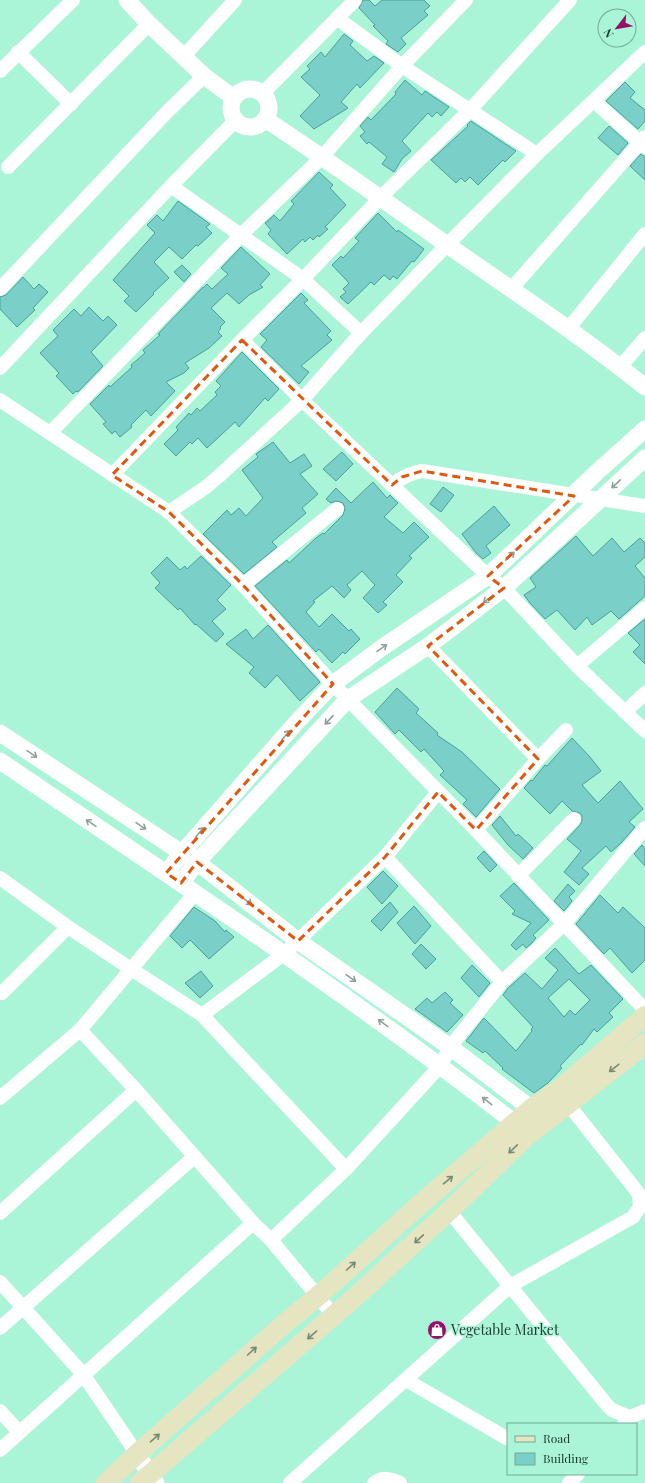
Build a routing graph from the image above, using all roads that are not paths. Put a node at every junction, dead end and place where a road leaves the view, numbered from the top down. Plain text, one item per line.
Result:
1 (73, 0) edge
2 (235, 0) edge
3 (355, 0) edge
4 (466, 0) edge
5 (570, 0) edge
6 (132, 2) edge
7 (337, 18) junction
8 (149, 24) junction
9 (18, 52) junction
10 (645, 52) edge
11 (184, 56) junction
12 (402, 66) junction
13 (0, 71) edge
14 (204, 76) junction
15 (262, 94) junction
16 (234, 98) junction
17 (594, 101) junction
18 (70, 104) junction
19 (470, 110) junction
20 (265, 119) junction
21 (236, 120) junction
22 (643, 142) edge
23 (537, 154) junction
24 (322, 157) junction
25 (8, 167) dead end
26 (171, 186) junction
27 (380, 198) junction
28 (645, 234) edge
29 (240, 236) junction
30 (447, 245) junction
31 (303, 279) junction
32 (512, 288) junction
33 (0, 289) edge
34 (568, 329) junction
35 (361, 333) junction
36 (645, 338) edge
37 (242, 340) junction
38 (620, 367) junction
39 (0, 368) edge
40 (645, 388) edge
41 (0, 400) edge
42 (302, 400) junction
43 (645, 429) edge
44 (50, 433) junction
45 (645, 458) edge
46 (112, 475) junction
47 (392, 485) junction
48 (574, 496) junction
49 (600, 500) junction
50 (645, 506) edge
51 (337, 509) dead end
52 (169, 512) junction
53 (488, 576) junction
54 (242, 585) junction
55 (504, 588) junction
56 (645, 608) edge
57 (428, 646) junction
58 (577, 666) junction
59 (333, 684) junction
60 (645, 694) edge
61 (348, 699) junction
62 (625, 712) junction
63 (566, 730) dead end
64 (645, 731) edge
65 (0, 733) edge
66 (538, 760) junction
67 (0, 761) edge
68 (438, 792) junction
69 (574, 818) dead end
70 (645, 828) edge
71 (476, 830) junction
72 (182, 853) junction
73 (385, 857) junction
74 (197, 862) junction
75 (166, 873) junction
76 (518, 876) junction
77 (181, 883) junction
78 (3, 884) edge
79 (195, 893) junction
80 (564, 924) junction
81 (68, 927) junction
82 (298, 941) junction
83 (285, 953) junction
84 (131, 969) junction
85 (502, 982) junction
86 (2, 993) dead end
87 (645, 1010) edge
88 (202, 1015) junction
89 (645, 1016) edge
90 (80, 1030) junction
91 (645, 1044) edge
92 (450, 1047) junction
93 (441, 1065) junction
94 (136, 1090) junction
95 (0, 1098) edge
96 (568, 1104) junction
97 (531, 1109) junction
98 (547, 1120) junction
99 (522, 1128) junction
100 (194, 1157) junction
101 (346, 1169) junction
102 (449, 1211) junction
103 (0, 1213) edge
104 (253, 1223) junction
105 (270, 1240) junction
106 (0, 1282) edge
107 (510, 1286) junction
108 (318, 1296) junction
109 (23, 1308) junction
110 (334, 1316) junction
111 (0, 1328) edge
112 (83, 1374) junction
113 (406, 1380) junction
114 (0, 1411) edge
115 (645, 1411) edge
116 (627, 1421) edge
117 (19, 1432) junction
118 (507, 1438) edge
119 (0, 1450) edge
120 (137, 1454) junction
121 (149, 1480) edge
122 (106, 1483) edge
123 (290, 1483) edge
124 (374, 1483) edge
125 (400, 1483) edge

1 - 9 street
2 - 11 street
3 - 7 street
4 - 12 street
5 - 19 street
6 - 8 street
7 - 12 street
7 - 15 street
8 - 11 street
8 - 18 street
9 - 13 street
9 - 18 street
10 - 17 street
11 - 14 street
12 - 19 street
12 - 24 street
14 - 16 street
14 - 33 street
15 - 16 street
15 - 20 street
16 - 21 street
17 - 22 street
17 - 23 street
18 - 25 street
19 - 23 street
19 - 27 street
20 - 21 street
20 - 24 street
21 - 26 street
22 - 32 street
23 - 30 street
24 - 27 street
24 - 29 street
26 - 29 street
26 - 39 street
27 - 30 street
27 - 31 street
28 - 34 street
29 - 31 street
29 - 44 street
30 - 32 street
30 - 35 street
31 - 35 street
31 - 37 street
32 - 34 street
34 - 38 street
35 - 42 street
36 - 38 street
37 - 42 street
37 - 46 street
38 - 40 street
41 - 44 street
42 - 47 street
42 - 52 street
43 - 48 street
44 - 46 street
45 -> 49 street
46 - 52 street
47 - 48 street
47 - 53 street
48 - 49 street
53 -> 48 street
49 - 50 street
49 - 55 street
51 - 54 street
52 - 54 street
53 - 55 street
59 -> 53 street
54 - 59 street
55 -> 57 street
55 - 58 street
56 - 58 street
57 - 61 street
57 - 66 street
58 - 62 street
59 - 61 street
72 -> 59 street
60 - 62 street
61 - 68 street
61 -> 74 street
62 - 64 street
63 - 66 street
65 -> 72 street
66 - 71 street
75 -> 67 street
68 - 71 street
68 - 73 street
69 - 76 street
70 - 80 street
71 - 76 street
72 - 74 street
72 - 75 street
73 - 82 street
73 - 85 street
74 - 77 street
74 -> 82 street
75 - 77 street
76 - 80 street
77 - 79 street
78 - 81 street
79 - 83 street
79 - 84 street
80 - 85 street
80 - 87 street
81 - 84 street
81 - 86 street
82 - 83 street
82 -> 92 street
83 - 88 street
93 -> 83 street
84 - 88 street
84 - 90 street
85 - 92 street
88 - 101 street
89 - 97 main road
90 - 94 street
90 - 95 street
91 -> 96 main road
92 - 93 street
92 - 97 street
99 -> 93 street
93 - 101 street
94 - 100 street
94 - 103 street
96 - 98 main road
96 - 107 street
97 - 98 street
97 - 99 main road
98 - 99 main road
99 -> 102 main road
108 -> 99 main road
100 - 104 street
100 - 109 street
101 - 105 street
102 - 107 street
102 -> 110 main road
104 - 105 street
104 - 112 street
105 - 108 street
106 - 109 street
107 - 113 street
107 - 116 street
108 - 110 street
120 -> 108 main road
109 - 111 street
109 - 112 street
110 -> 121 main road
112 - 117 street
112 - 120 street
113 - 118 street
113 - 123 street
114 - 117 street
115 - 116 street
117 - 119 street
120 - 121 street
120 - 122 main road
124 - 125 street

